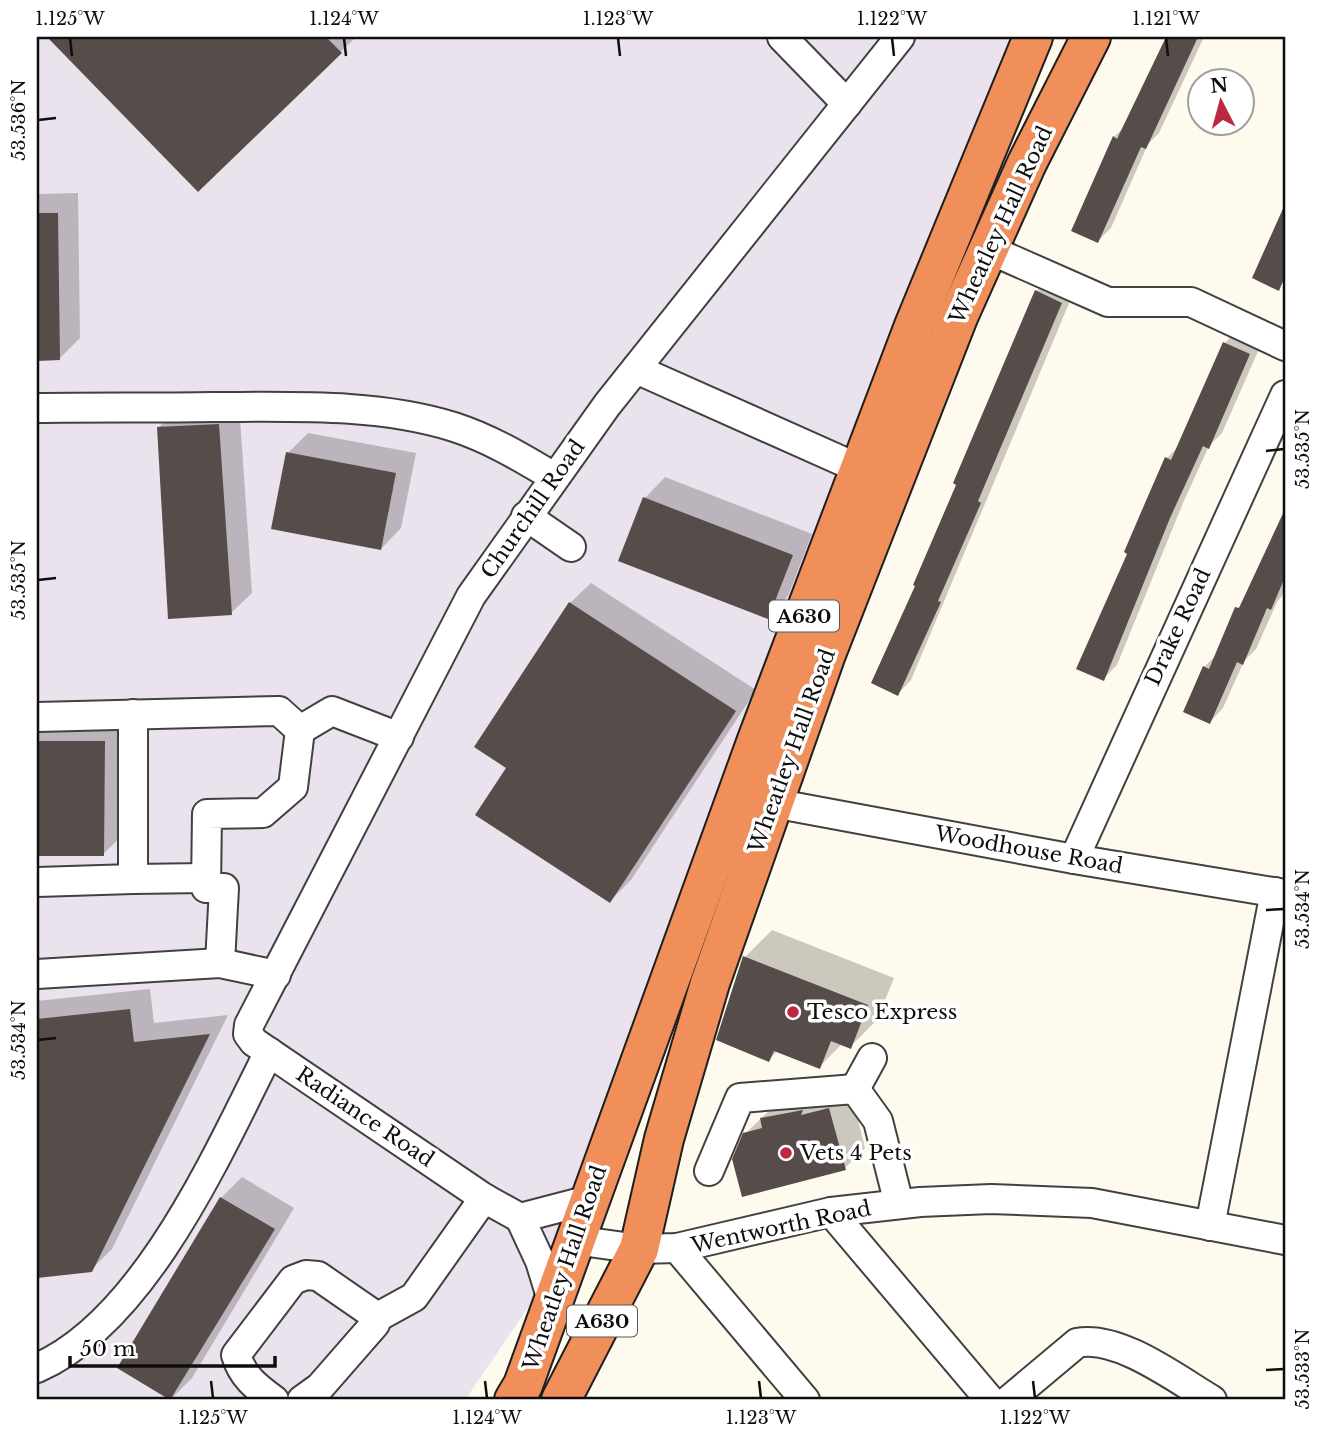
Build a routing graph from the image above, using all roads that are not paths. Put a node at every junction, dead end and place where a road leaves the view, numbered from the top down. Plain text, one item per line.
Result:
1 (782, 37) edge
2 (900, 37) edge
3 (1010, 37) edge
4 (1033, 37) edge
5 (1091, 37) edge
6 (847, 104) junction
7 (999, 118) junction
8 (988, 249) junction
9 (1285, 346) edge
10 (636, 369) junction
11 (1285, 395) edge
12 (37, 408) edge
13 (860, 469) junction
14 (554, 477) junction
15 (526, 516) junction
16 (571, 547) dead end
17 (133, 714) junction
18 (37, 716) edge
19 (300, 730) junction
20 (399, 737) junction
21 (773, 803) junction
22 (1074, 859) junction
23 (206, 877) junction
24 (134, 879) junction
25 (37, 882) edge
26 (1280, 893) edge
27 (220, 963) junction
28 (37, 974) edge
29 (276, 975) junction
30 (248, 1034) joint
31 (269, 1052) junction
32 (872, 1058) dead end
33 (855, 1089) junction
34 (709, 1171) dead end
35 (484, 1198) junction
36 (589, 1200) junction
37 (899, 1204) junction
38 (831, 1212) junction
39 (520, 1218) junction
40 (1210, 1226) junction
41 (1285, 1240) edge
42 (607, 1245) junction
43 (677, 1248) junction
44 (553, 1303) junction
45 (374, 1319) junction
46 (37, 1368) edge
47 (274, 1400) edge
48 (302, 1400) edge
49 (514, 1400) edge
50 (561, 1400) edge
51 (805, 1400) edge
52 (990, 1400) edge
53 (1009, 1400) edge
54 (1212, 1400) edge

1 - 6 street
2 - 6 street, Churchill Road
3 - 7 highway
4 - 7 highway, Wheatley Hall Road / A630
5 - 8 highway, Wheatley Hall Road / A630
6 - 10 street, Churchill Road
7 - 13 highway, Wheatley Hall Road / A630
8 - 9 street
8 - 21 highway, Wheatley Hall Road / A630
10 - 13 street
10 - 14 street, Churchill Road
11 - 22 street, Drake Road
12 - 14 street
13 - 36 highway, Wheatley Hall Road / A630
14 - 15 street, Churchill Road
15 - 16 street
15 - 20 street, Churchill Road
17 - 18 street
17 - 19 street
17 - 24 street
19 - 20 street
19 - 23 street
20 - 29 street, Churchill Road
21 - 22 street, Woodhouse Road
21 - 42 highway, Wheatley Hall Road / A630
22 - 26 street, Woodhouse Road
23 - 24 street
23 - 27 street
24 - 25 street
26 - 40 street
27 - 28 street
27 - 29 street
29 - 30 street, Churchill Road
30 - 31 street, Radiance Road
31 - 35 street, Radiance Road
31 - 46 street
32 - 33 street
33 - 34 street
33 - 37 street
35 - 39 street, Radiance Road
35 - 45 street
36 - 39 street
36 - 42 highway, Wheatley Hall Road / A630
37 - 38 street, Wentworth Road
37 - 40 street, Wentworth Road
38 - 43 street, Wentworth Road
38 - 52 street
39 - 44 street
40 - 41 street, Wentworth Road
42 - 43 street, Wentworth Road
42 - 44 highway, Wheatley Hall Road / A630
42 - 50 highway, Wheatley Hall Road / A630
43 - 51 street
44 - 49 highway, Wheatley Hall Road / A630
45 - 47 street
45 - 48 street
53 - 54 street

